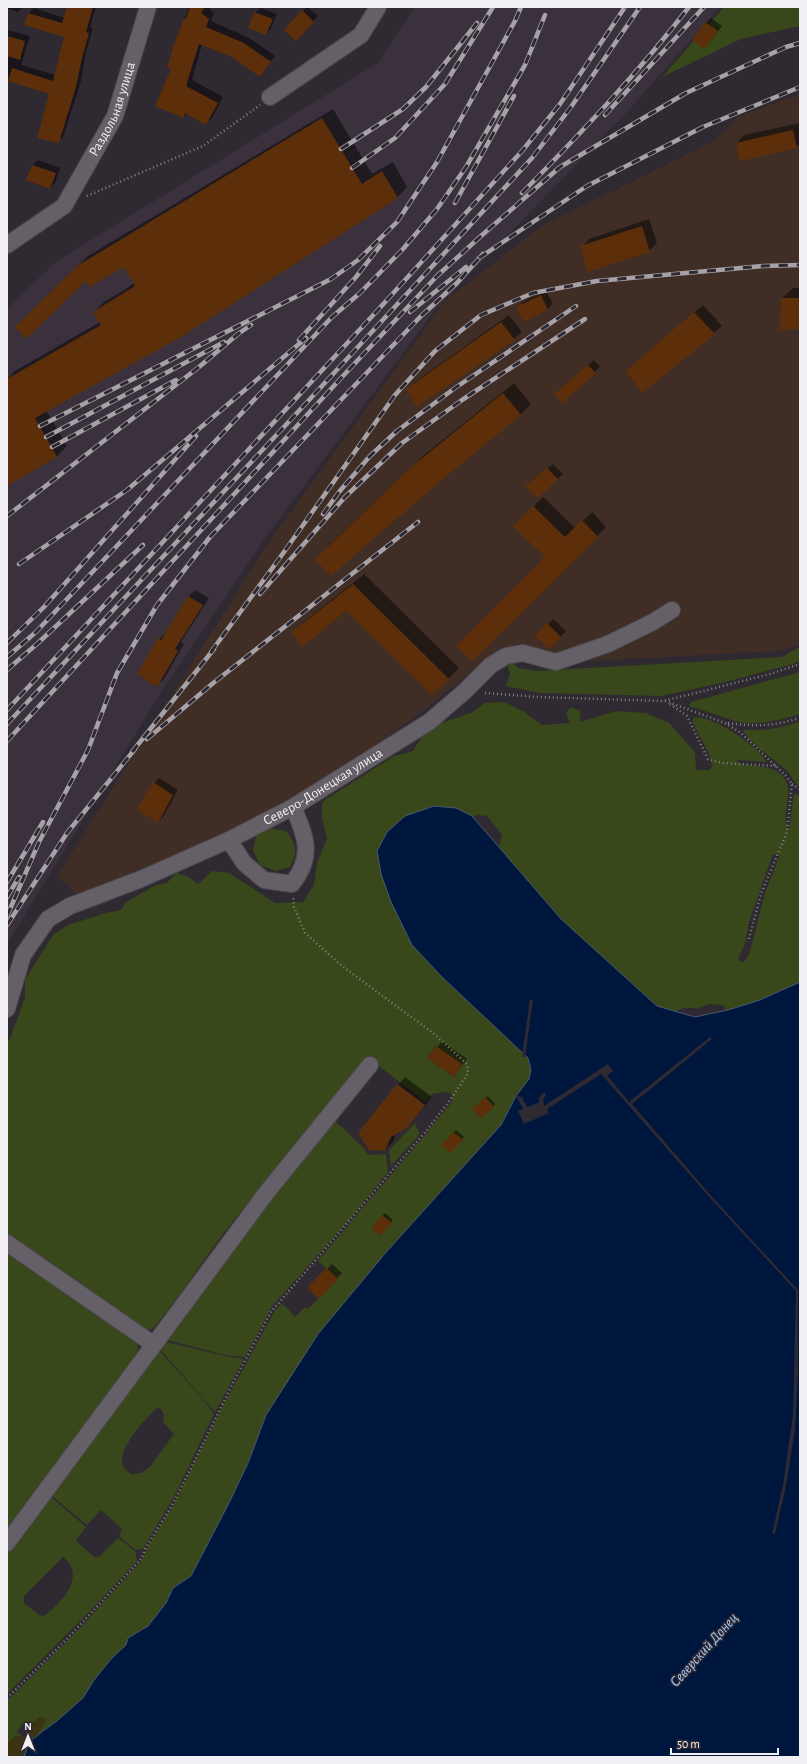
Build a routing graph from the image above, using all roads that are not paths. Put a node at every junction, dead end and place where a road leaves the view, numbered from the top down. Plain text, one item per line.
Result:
1 (148, 7) edge
2 (378, 7) edge
3 (270, 97) road end
4 (7, 245) edge
5 (672, 610) dead end
6 (293, 807) junction
7 (229, 840) junction
8 (7, 1009) edge
9 (370, 1064) dead end
10 (7, 1243) edge
11 (153, 1344) junction
12 (7, 1543) edge

1 - 4 street, Раздольная улица
2 - 3 street
5 - 6 street, Северо-Донецкая улица
6 - 7 street, Северо-Донецкая улица
6 - 7 street
7 - 8 street, Северо-Донецкая улица
9 - 11 street
10 - 11 street
11 - 12 street

